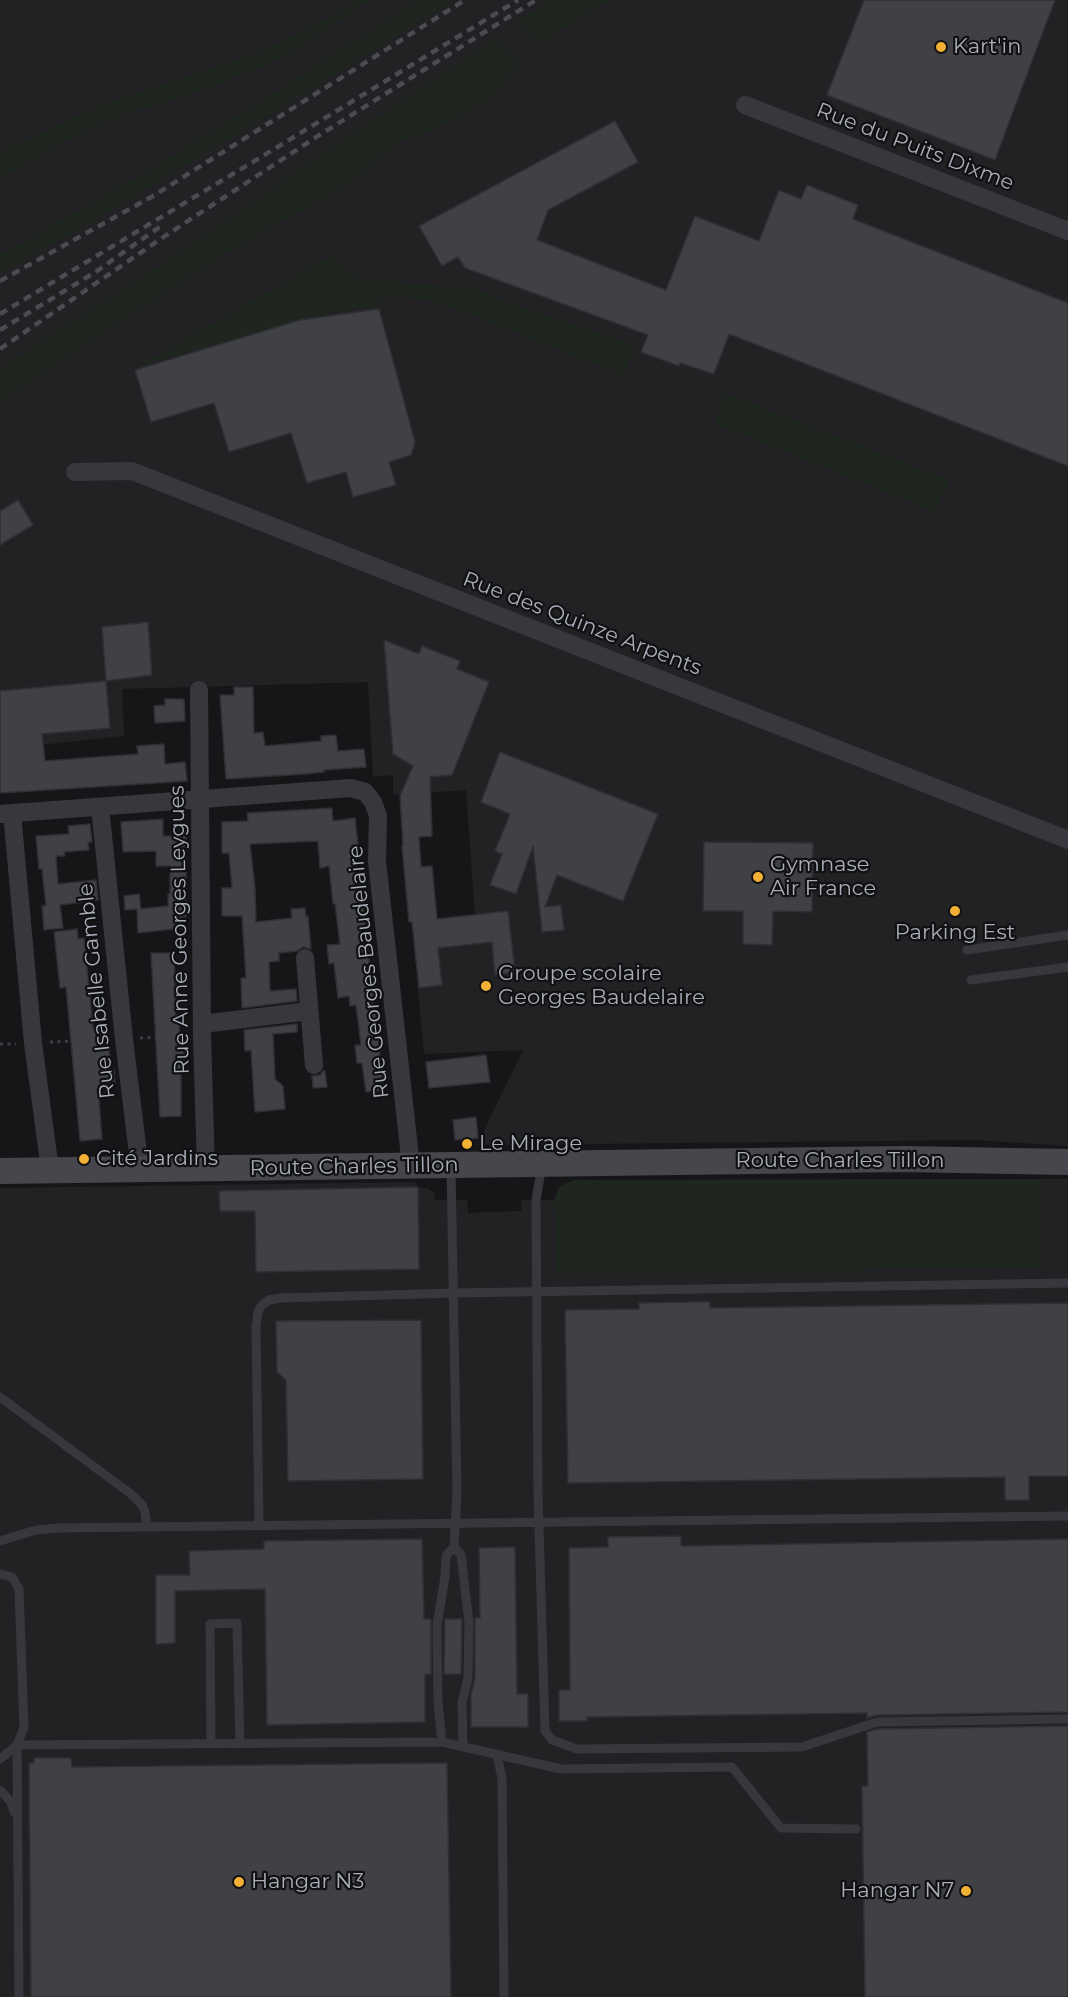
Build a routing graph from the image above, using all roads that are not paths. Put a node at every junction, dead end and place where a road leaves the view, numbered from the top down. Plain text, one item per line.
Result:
1 (745, 105) dead end
2 (1068, 231) edge
3 (75, 472) dead end
4 (199, 690) dead end
5 (201, 799) junction
6 (100, 807) junction
7 (6, 814) edge
8 (1068, 840) edge
9 (1068, 935) edge
10 (967, 950) dead end
11 (305, 958) dead end
12 (1068, 967) edge
13 (971, 980) dead end
14 (309, 1011) junction
15 (202, 1030) junction
16 (314, 1065) dead end
17 (1068, 1162) edge
18 (451, 1165) junction
19 (542, 1165) junction
20 (411, 1166) junction
21 (206, 1169) junction
22 (50, 1170) junction
23 (140, 1170) junction
24 (0, 1171) edge
25 (1068, 1283) edge
26 (536, 1291) junction
27 (454, 1293) junction
28 (0, 1397) edge
29 (1068, 1516) edge
30 (539, 1522) junction
31 (454, 1523) junction
32 (259, 1525) junction
33 (147, 1527) junction
34 (0, 1541) edge
35 (454, 1547) junction
36 (0, 1574) edge
37 (1068, 1719) edge
38 (442, 1742) junction
39 (211, 1744) junction
40 (240, 1744) junction
41 (17, 1745) junction
42 (462, 1747) junction
43 (497, 1756) junction
44 (0, 1759) edge
45 (0, 1790) edge
46 (16, 1821) junction
47 (856, 1829) dead end
48 (19, 1997) edge
49 (504, 1997) edge

1 - 2 street, Rue du Puits Dixme
3 - 8 street, Rue des Quinze Arpents
4 - 5 street, Rue Anne Georges Leygues
5 - 6 street
5 - 15 street, Rue Anne Georges Leygues
5 - 20 street, Rue Georges Baudelaire
6 - 7 street
6 - 23 street, Rue Isabelle Gamble
7 - 22 street
9 - 10 lane
11 - 14 street
12 - 13 lane
14 - 15 street
14 - 16 street
15 - 21 street, Rue Anne Georges Leygues
17 - 19 main road, Route Charles Tillon
18 - 19 main road, Route Charles Tillon
18 - 20 main road, Route Charles Tillon
18 - 27 lane
19 - 26 lane
20 - 21 main road, Route Charles Tillon
21 - 23 main road, Route Charles Tillon
22 - 23 main road, Route Charles Tillon
22 - 24 main road, Route Charles Tillon
25 - 26 lane
26 - 27 lane
26 - 30 lane
27 - 31 lane
27 - 32 lane
28 - 33 lane
29 - 30 lane
30 - 31 lane
30 - 37 lane
31 - 32 lane
31 - 35 lane
32 - 33 lane
33 - 34 lane
35 - 38 lane
35 - 42 lane
36 - 41 lane
38 - 40 lane
38 - 42 lane
39 - 40 lane
39 - 40 lane
39 - 41 lane
41 - 44 lane
41 - 46 lane
42 - 43 lane
43 - 47 lane
43 - 49 lane
45 - 46 lane
46 - 48 lane

